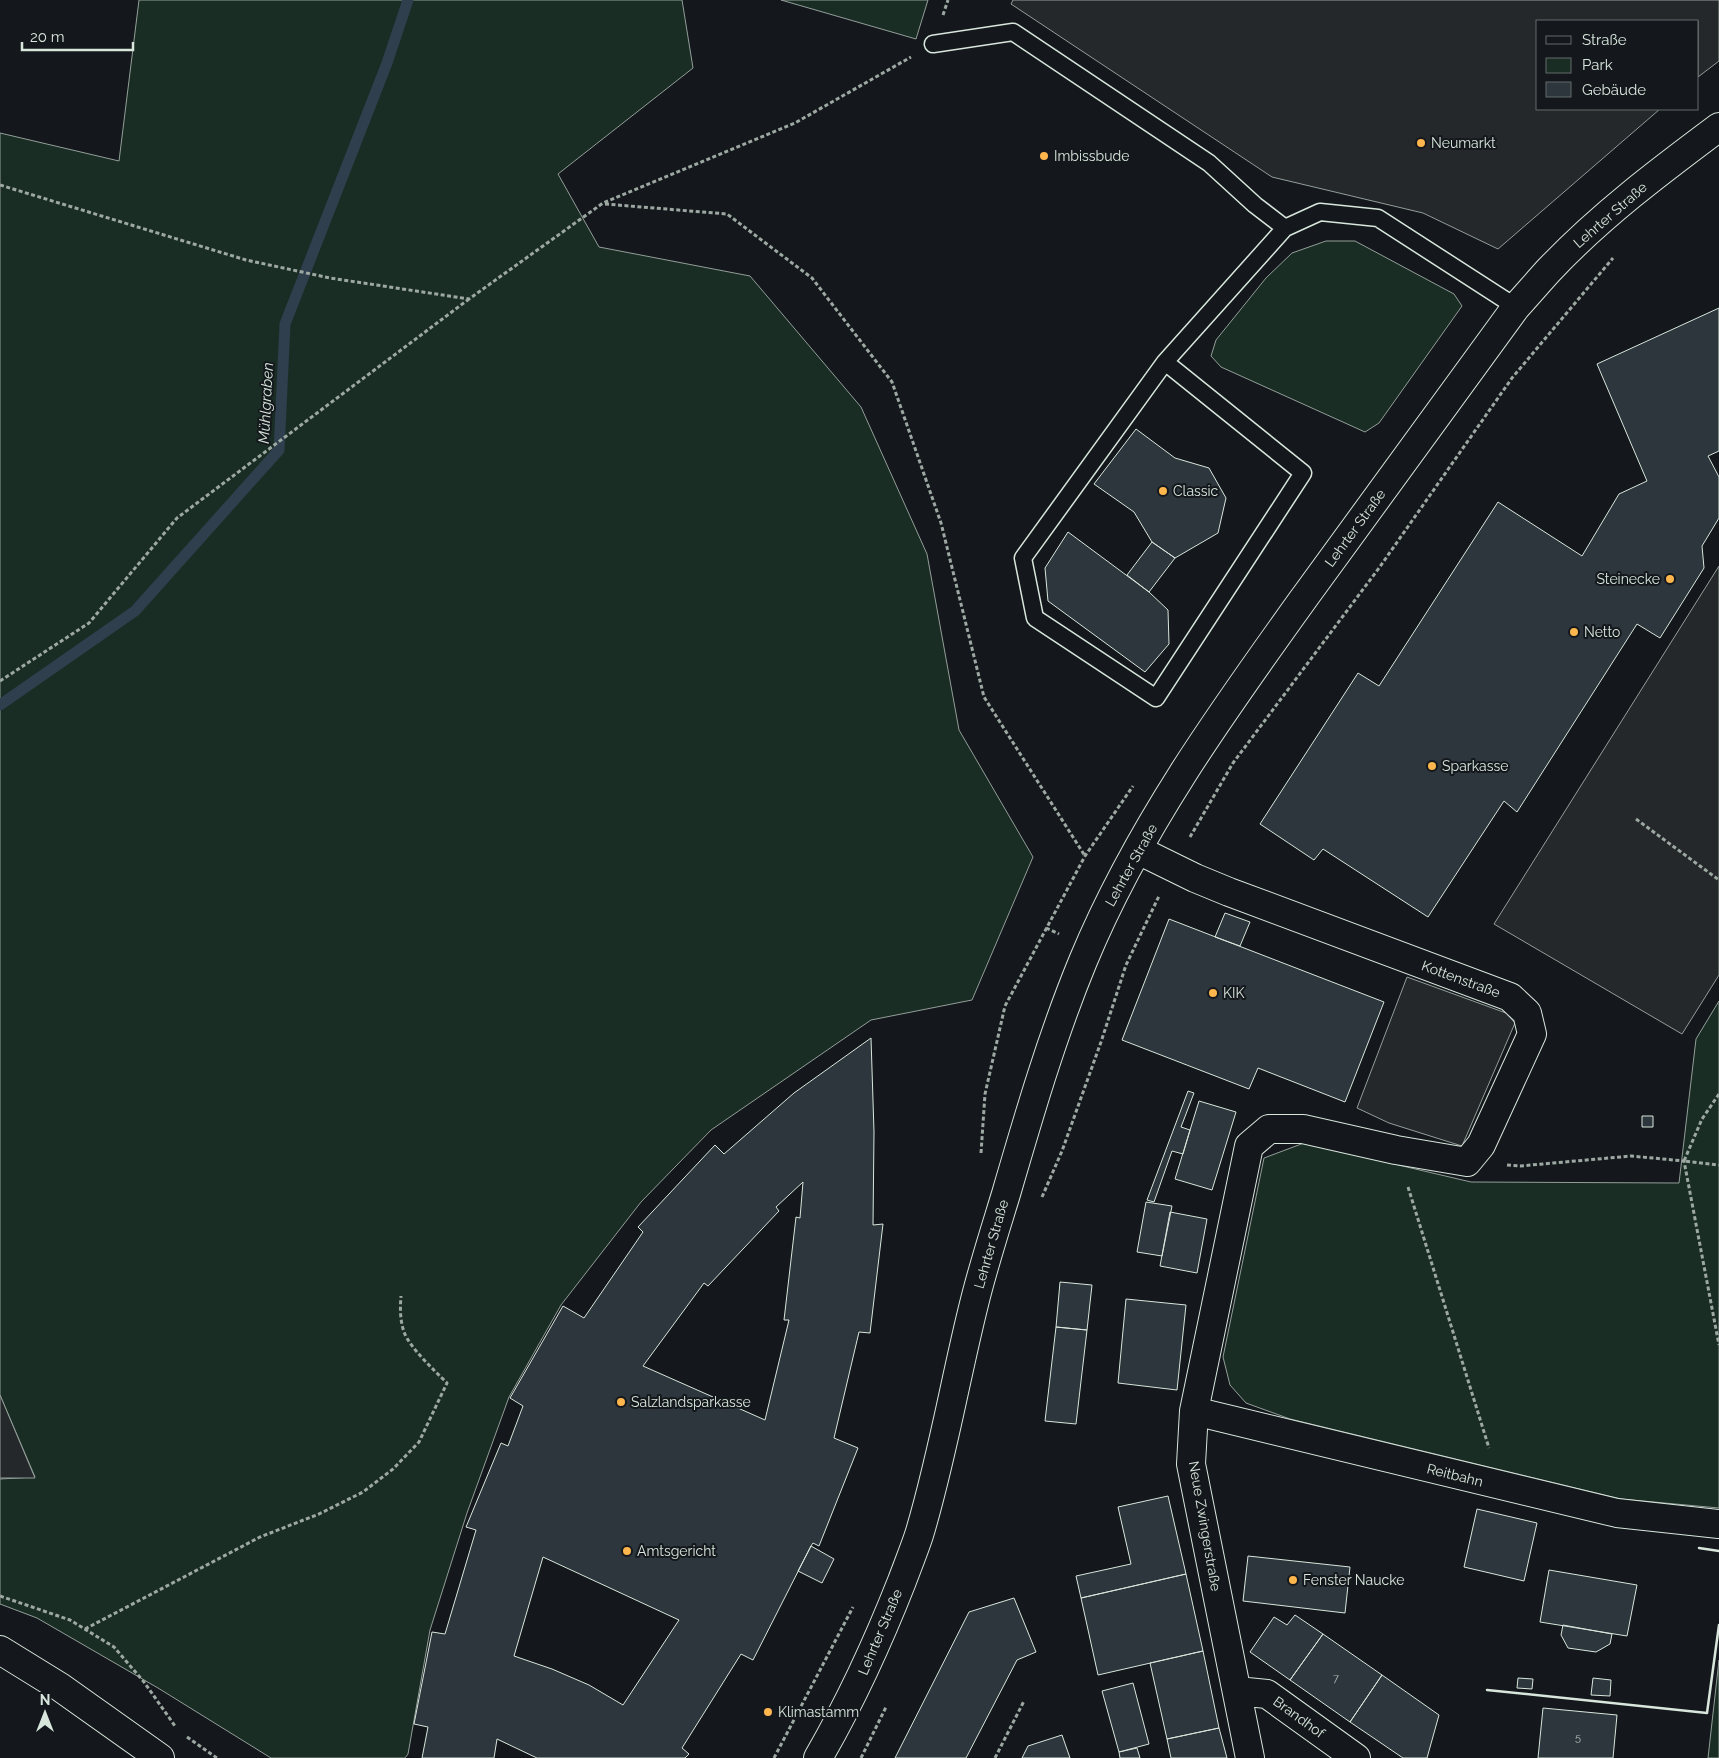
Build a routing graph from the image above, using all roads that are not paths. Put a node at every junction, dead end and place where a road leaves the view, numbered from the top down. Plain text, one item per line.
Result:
1 (933, 44) road end
2 (1719, 127) edge
3 (1286, 228) junction
4 (1516, 307) junction
5 (1166, 362) junction
6 (1138, 850) junction
7 (1249, 1146) joint
8 (1194, 1410) junction
9 (1719, 1524) edge
10 (0, 1650) edge
11 (1236, 1691) junction
12 (160, 1758) edge
13 (818, 1758) edge
14 (1250, 1758) edge
15 (1356, 1758) edge

1 - 3 lane
2 - 4 street, Lehrter Straße
3 - 4 lane
3 - 5 lane
4 - 6 street, Lehrter Straße
5 - 5 lane
6 - 7 street, Kottenstraße
6 - 13 street, Lehrter Straße
7 - 8 street, Neue Zwingerstraße
8 - 9 street, Reitbahn
8 - 11 street, Neue Zwingerstraße
10 - 12 street
11 - 14 street, Neue Zwingerstraße
11 - 15 street, Brandhof

